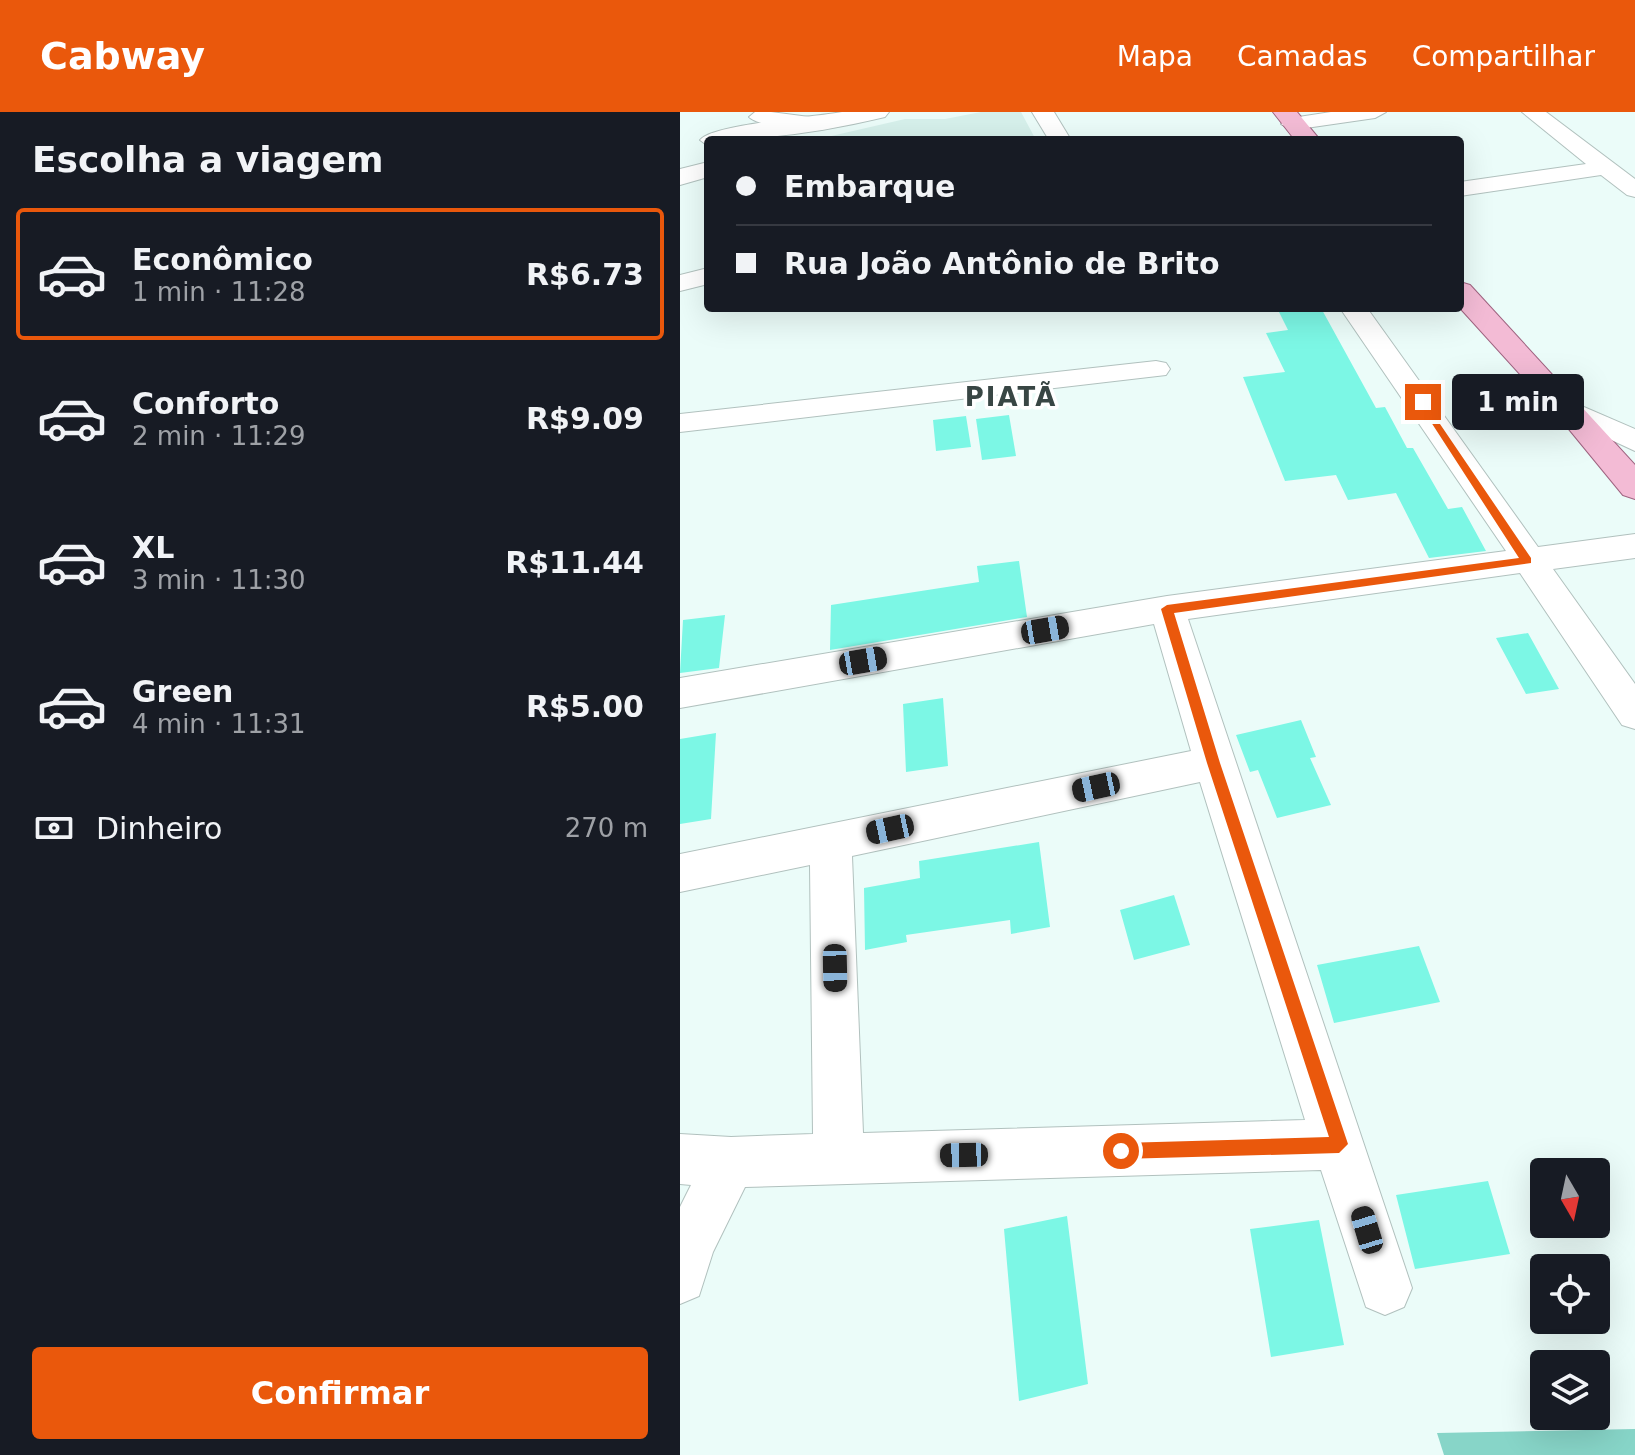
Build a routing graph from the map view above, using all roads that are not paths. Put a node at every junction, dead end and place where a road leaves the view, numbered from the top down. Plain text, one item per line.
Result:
1 (1043, 112) edge
2 (1375, 112) edge
3 (1533, 112) edge
4 (868, 113) edge
5 (759, 114) edge
6 (817, 124) junction
7 (1295, 125) edge
8 (724, 136) edge
9 (743, 136) edge
10 (794, 136) edge
11 (1058, 136) edge
12 (704, 170) edge
13 (680, 177) edge
14 (1624, 180) edge
15 (1464, 189) edge
16 (704, 277) edge
17 (680, 283) edge
18 (1464, 295) edge
19 (1356, 312) edge
20 (1156, 369) dead end
21 (1570, 410) junction
22 (680, 423) edge
23 (1635, 441) edge
24 (1635, 487) edge
25 (1635, 546) edge
26 (1527, 561) junction
27 (1167, 609) junction
28 (680, 693) edge
29 (1635, 714) edge
30 (1214, 763) junction
31 (831, 841) junction
32 (680, 873) edge
33 (1339, 1144) junction
34 (680, 1159) edge
35 (839, 1159) junction
36 (731, 1162) junction
37 (680, 1277) edge
38 (1385, 1288) dead end

1 - 11 street
2 - 7 street
3 - 14 street
4 - 6 street
5 - 6 street
5 - 8 street
6 - 9 street
6 - 10 street
12 - 13 street
14 - 15 street
16 - 17 street
18 - 21 main road
19 - 26 street
20 - 22 street
21 - 23 street
21 - 24 main road
25 - 26 street
26 - 27 street
26 - 29 street
27 - 28 street
27 - 30 street
30 - 31 street
30 - 33 street
31 - 32 street
31 - 35 street
33 - 35 street
33 - 38 street
34 - 36 street
35 - 36 street
36 - 37 street

